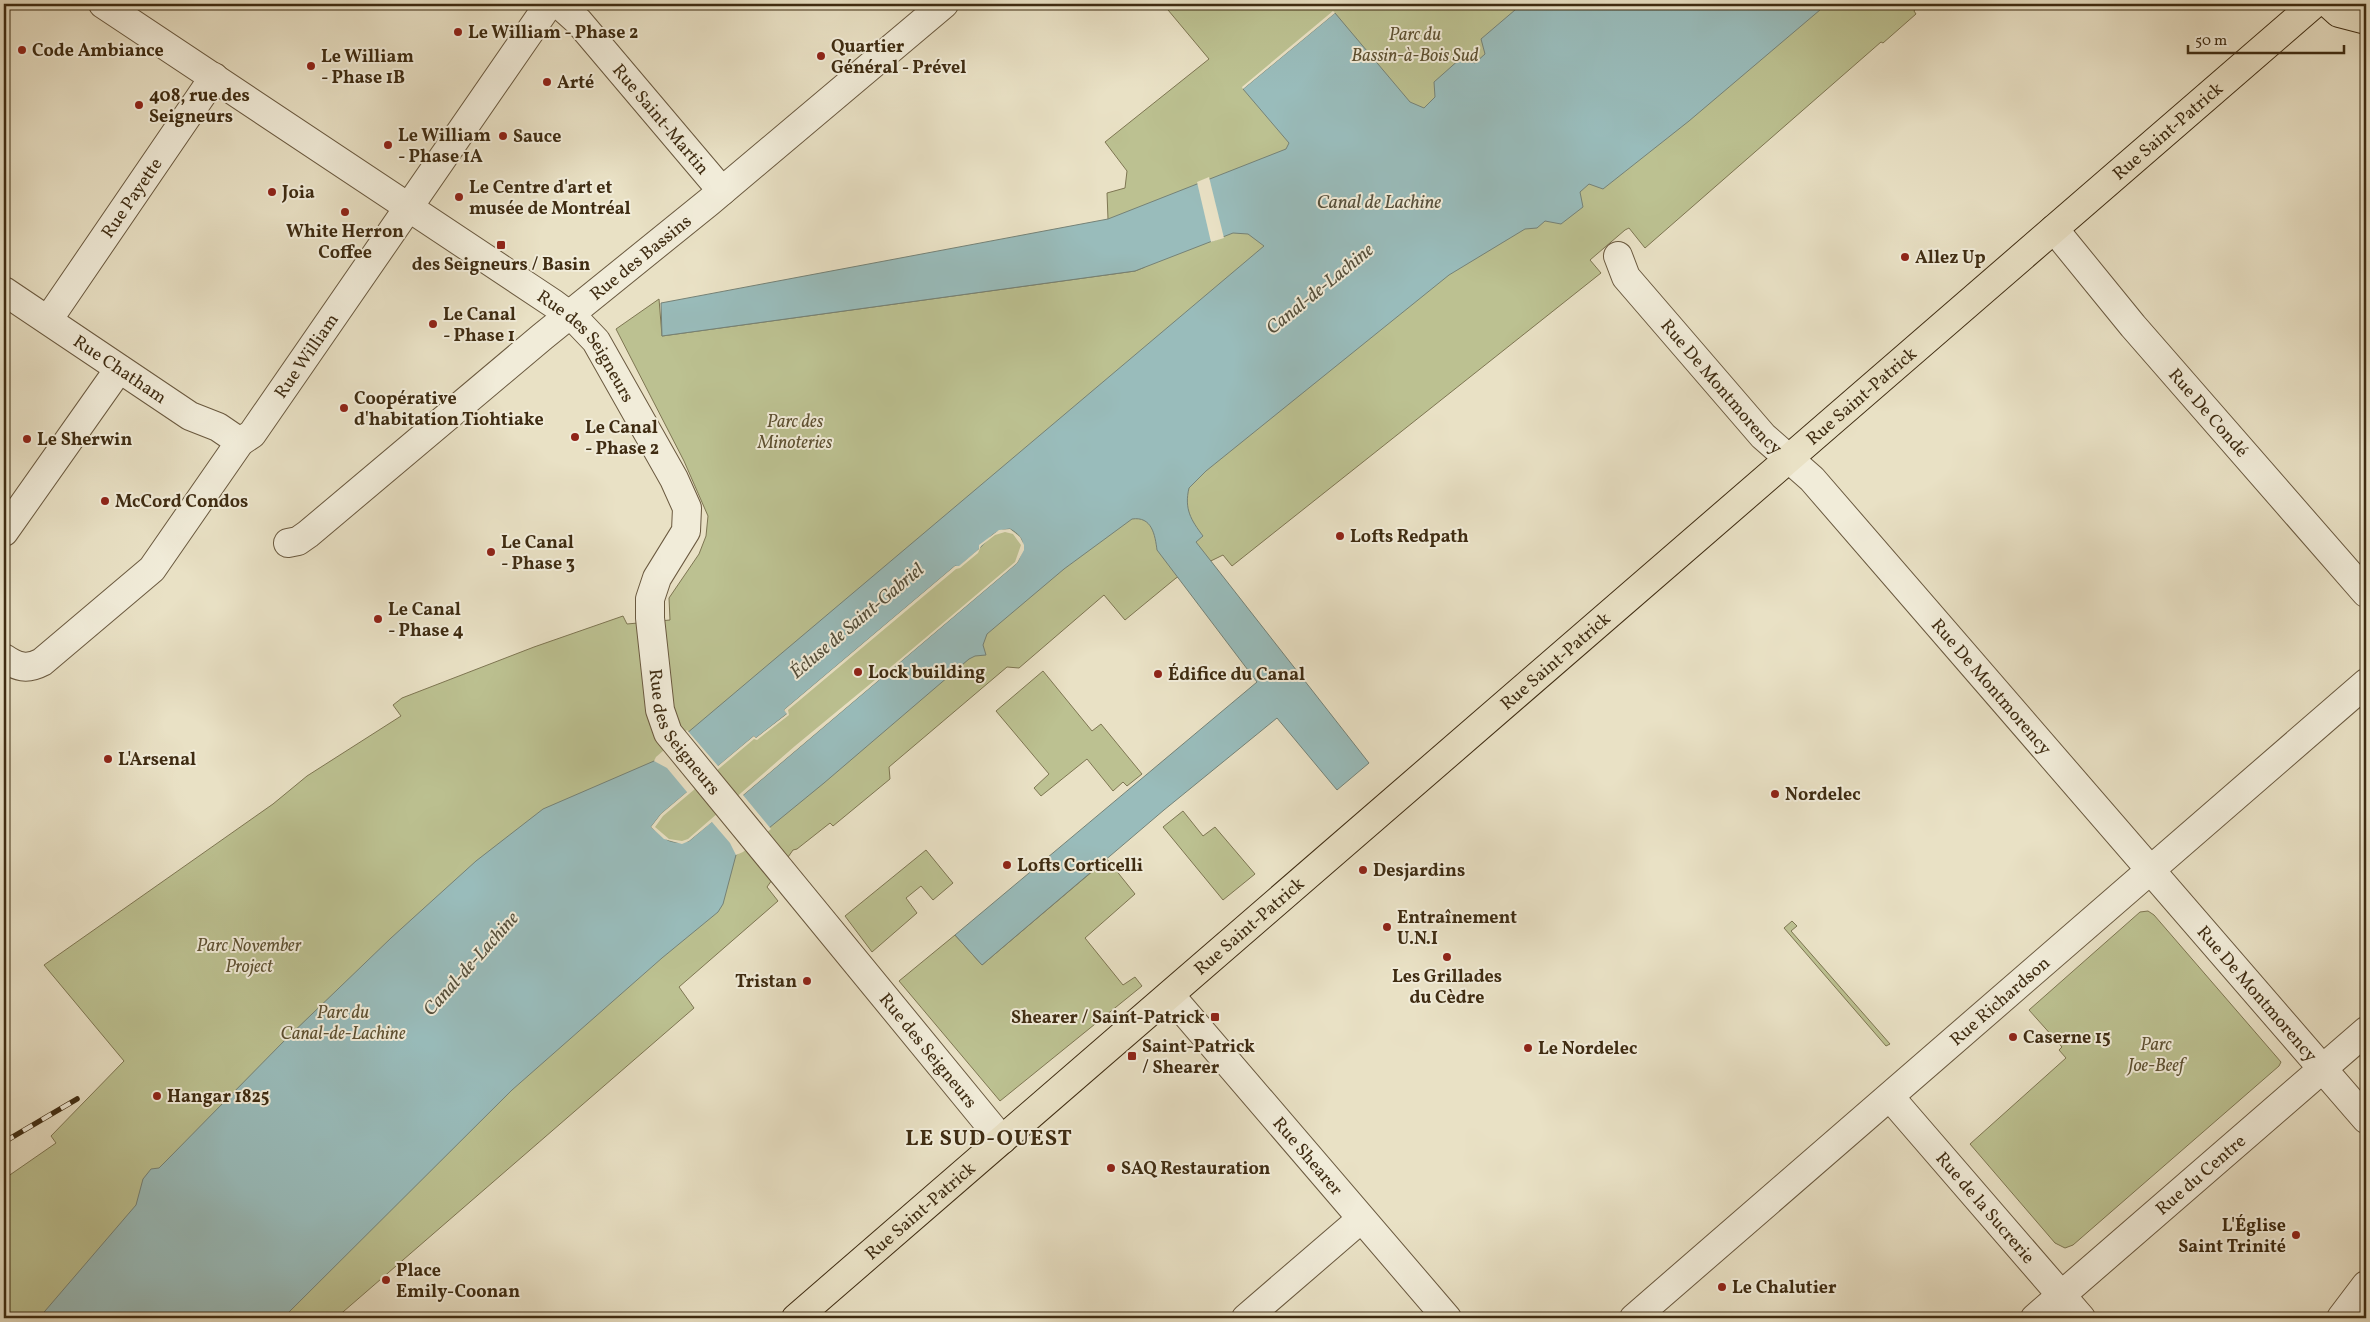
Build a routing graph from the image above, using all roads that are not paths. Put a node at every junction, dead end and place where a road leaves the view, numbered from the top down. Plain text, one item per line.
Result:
1 (103, 4) edge
2 (549, 4) edge
3 (559, 4) edge
4 (944, 4) edge
5 (2314, 4) edge
6 (2329, 4) edge
7 (2366, 20) edge
8 (214, 77) junction
9 (722, 191) junction
10 (409, 208) junction
11 (2054, 229) junction
12 (1618, 256) dead end
13 (4, 291) edge
14 (570, 315) junction
15 (48, 320) junction
16 (120, 369) junction
17 (240, 442) junction
18 (1788, 458) junction
19 (4, 532) edge
20 (288, 543) dead end
21 (2366, 593) edge
22 (14, 663) edge
23 (2366, 683) edge
24 (2150, 870) junction
25 (1170, 995) junction
26 (2366, 1031) edge
27 (2323, 1068) junction
28 (1890, 1097) junction
29 (2366, 1119) edge
30 (1002, 1140) junction
31 (1361, 1219) junction
32 (2366, 1285) edge
33 (2062, 1296) junction
34 (796, 1318) edge
35 (1246, 1318) edge
36 (1447, 1318) edge
37 (1634, 1318) edge
38 (2035, 1318) edge
39 (2081, 1318) edge
40 (2341, 1318) edge

1 - 8 street, Rue des Seigneurs
2 - 10 street, Rue William
3 - 9 street, Rue Saint-Martin
4 - 9 street, Rue des Bassins
5 - 11 main road, Rue Saint-Patrick
6 - 7 main road
8 - 10 street, Rue des Seigneurs
8 - 15 street, Rue Payette
9 - 14 street, Rue des Bassins
10 - 14 street, Rue des Seigneurs
10 - 17 street, Rue William
11 - 18 main road, Rue Saint-Patrick
11 - 21 street, Rue De Condé
12 - 18 street, Rue De Montmorency
13 - 15 street, Rue Chatham
14 - 20 street, Rue des Bassins
14 - 30 street, Rue des Seigneurs
15 - 16 street, Rue Chatham
16 - 17 street, Rue Chatham
16 - 19 street
17 - 22 street, Rue William
18 - 24 street, Rue De Montmorency
18 - 25 main road, Rue Saint-Patrick
23 - 24 street, Rue Richardson
24 - 27 street, Rue De Montmorency
24 - 28 street, Rue Richardson
25 - 30 main road, Rue Saint-Patrick
25 - 31 street, Rue Shearer
26 - 27 street, Rue du Centre
27 - 29 street, Rue De Montmorency
27 - 33 street, Rue du Centre
28 - 33 street, Rue de la Sucrerie
28 - 37 street, Rue Richardson
30 - 34 main road, Rue Saint-Patrick
31 - 35 street
31 - 36 street, Rue Shearer
32 - 40 street
33 - 38 street, Rue du Centre
33 - 39 street, Rue de la Sucrerie

